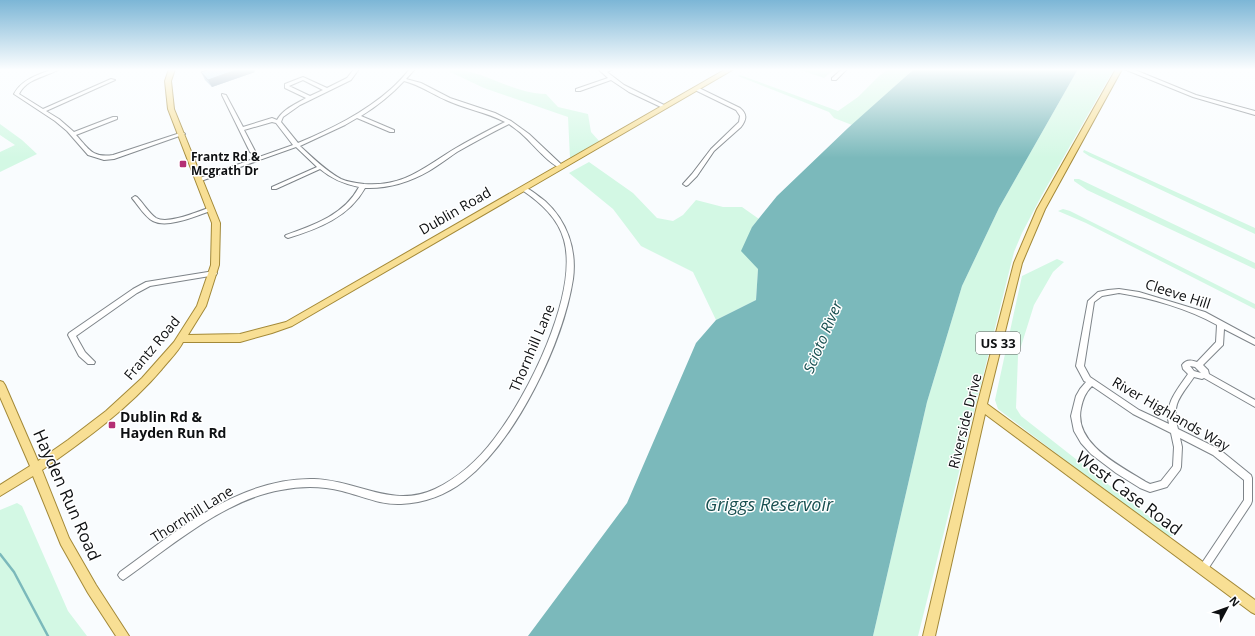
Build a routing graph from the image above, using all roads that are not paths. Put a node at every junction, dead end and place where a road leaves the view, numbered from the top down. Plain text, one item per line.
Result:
1 (22, 99) edge
2 (70, 99) edge
3 (169, 99) edge
4 (226, 99) edge
5 (309, 99) edge
6 (381, 99) edge
7 (450, 99) edge
8 (649, 99) edge
9 (680, 99) edge
10 (717, 99) edge
11 (1102, 99) edge
12 (1202, 99) edge
13 (665, 107) junction
14 (42, 111) junction
15 (1255, 113) edge
16 (357, 116) junction
17 (115, 118) dead end
18 (278, 122) junction
19 (509, 122) junction
20 (241, 129) junction
21 (392, 131) dead end
22 (73, 134) junction
23 (182, 134) junction
24 (296, 146) junction
25 (252, 151) dead end
26 (104, 158) junction
27 (98, 164) dead end
28 (321, 167) junction
29 (561, 167) junction
30 (199, 180) junction
31 (686, 184) dead end
32 (363, 185) junction
33 (274, 188) dead end
34 (524, 189) junction
35 (135, 198) dead end
36 (211, 209) junction
37 (288, 236) dead end
38 (214, 273) junction
39 (1091, 301) joint
40 (1221, 323) junction
41 (181, 339) junction
42 (1255, 342) edge
43 (91, 362) dead end
44 (1199, 365) junction
45 (1192, 374) junction
46 (1205, 375) junction
47 (1092, 382) junction
48 (0, 385) edge
49 (1255, 404) edge
50 (982, 406) junction
51 (1175, 431) junction
52 (36, 469) junction
53 (1252, 479) edge
54 (0, 491) edge
55 (1203, 569) junction
56 (123, 575) dead end
57 (1255, 608) edge
58 (124, 636) edge
59 (929, 636) edge

1 - 14 street
2 - 14 street
3 - 23 main road, Frantz Road
4 - 20 street
5 - 18 street
6 - 16 street
7 - 19 street
8 - 13 street
9 - 13 main road, Dublin Road
10 - 31 street
11 - 50 main road, Riverside Drive / US 33
12 - 15 street
13 - 29 main road, Dublin Road
14 - 22 street
16 - 21 street
16 - 24 street
17 - 22 street
18 - 20 street
18 - 24 street
19 - 29 street
19 - 32 street
20 - 25 street
22 - 26 street
23 - 26 street
23 - 30 main road, Frantz Road
24 - 28 street
24 - 30 street
26 - 27 street
28 - 32 street
28 - 33 street
29 - 34 main road, Dublin Road
30 - 36 main road, Frantz Road
32 - 37 street
34 - 41 main road, Dublin Road
34 - 56 street, Thornhill Lane
35 - 36 street
36 - 38 main road, Frantz Road
38 - 41 main road, Frantz Road
38 - 43 street
39 - 40 street, Cleeve Hill
39 - 47 street, River Highlands Way
40 - 42 street, Cleeve Hill
40 - 44 street
41 - 52 main road, Frantz Road
44 - 45 street
44 - 46 street
45 - 46 street
45 - 51 street
46 - 49 street
47 - 51 street, River Highlands Way
47 - 51 street
48 - 52 main road, Hayden Run Road
50 - 55 main road, West Case Road
50 - 59 main road, Riverside Drive / US 33
51 - 53 street, River Highlands Way
52 - 54 main road
52 - 58 main road, Hayden Run Road
53 - 55 street, River Highlands Way
55 - 57 main road, West Case Road

